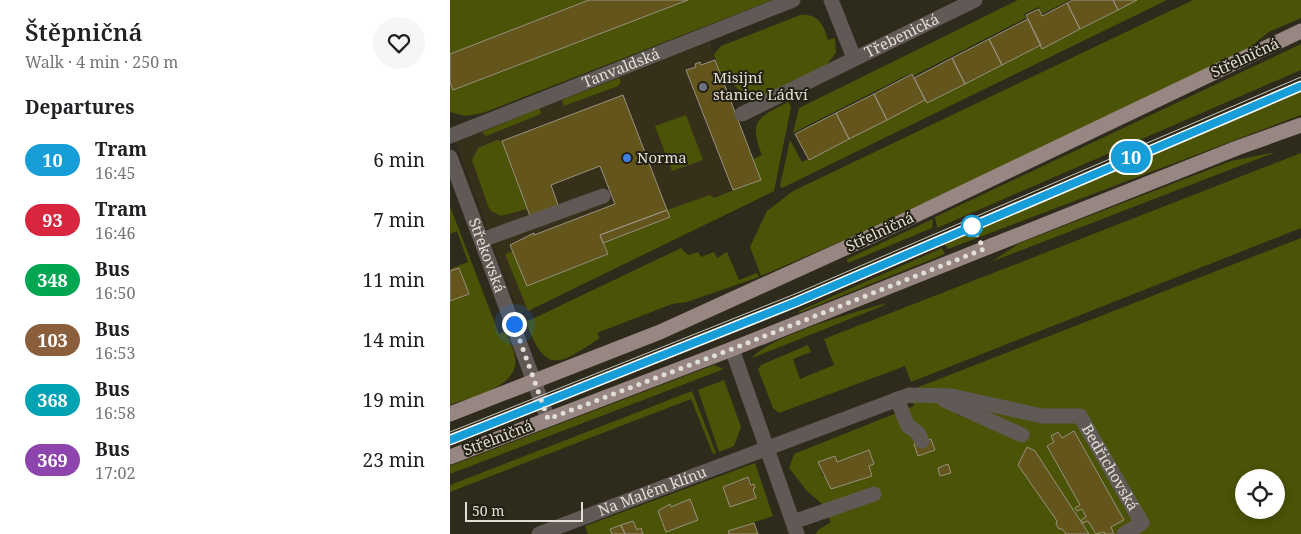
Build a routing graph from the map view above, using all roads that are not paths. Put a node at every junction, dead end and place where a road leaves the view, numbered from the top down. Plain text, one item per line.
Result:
1 (793, 0) edge
2 (831, 0) edge
3 (976, 0) edge
4 (1301, 31) edge
5 (854, 58) junction
6 (742, 114) dead end
7 (1301, 125) edge
8 (450, 136) edge
9 (450, 157) edge
10 (604, 196) dead end
11 (482, 240) junction
12 (732, 349) junction
13 (534, 382) junction
14 (936, 396) junction
15 (897, 399) junction
16 (450, 414) edge
17 (548, 419) junction
18 (1022, 435) dead end
19 (922, 441) dead end
20 (766, 448) junction
21 (450, 457) edge
22 (874, 494) dead end
23 (574, 528) edge
24 (795, 528) edge
25 (541, 534) edge
26 (1124, 534) edge

1 - 8 street, Tanvaldská
2 - 5 street, Třebenická
3 - 5 street, Třebenická
4 - 13 main road, Střelničná
5 - 6 street, Třebenická
7 - 12 main road, Střelničná
9 - 11 street, Střekovská
10 - 11 street
11 - 13 street, Střekovská
12 - 17 main road, Střelničná
12 - 20 street
13 - 16 main road, Střelničná
13 - 17 street, Střekovská
14 - 15 street, Bedřichovská
14 - 18 street, Bedřichovská
14 - 26 street, Bedřichovská
15 - 19 street
15 - 20 street, Bedřichovská
17 - 21 main road, Střelničná
20 - 23 street, Na Malém klínu
20 - 24 street
22 - 24 street
23 - 25 street, Na Malém klínu

